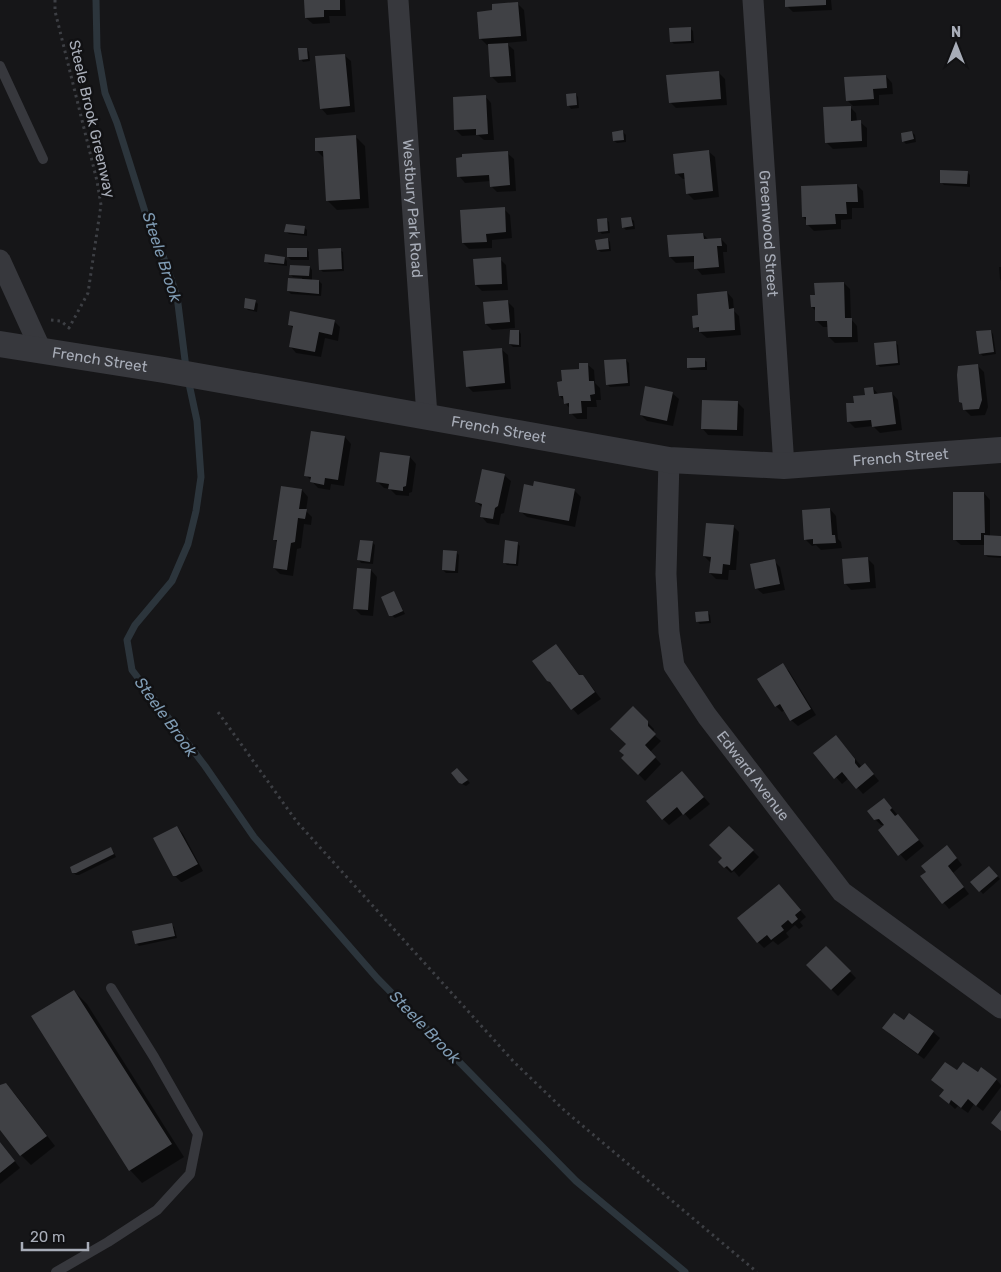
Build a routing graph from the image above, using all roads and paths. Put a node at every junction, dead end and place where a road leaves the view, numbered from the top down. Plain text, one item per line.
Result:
1 (55, 0) edge
2 (398, 0) edge
3 (753, 0) edge
4 (0, 66) edge
5 (43, 158) dead end
6 (0, 260) edge
7 (61, 321) dead end
8 (0, 344) edge
9 (41, 350) junction
10 (427, 416) junction
11 (1001, 450) edge
12 (669, 460) junction
13 (784, 466) junction
14 (218, 712) dead end
15 (111, 988) dead end
16 (1001, 1008) edge
17 (56, 1272) edge
18 (757, 1272) edge

1 - 7 path, Steele Brook Greenway
2 - 10 street, Westbury Park Road
3 - 13 street, Greenwood Street
4 - 5 lane
6 - 9 street
8 - 9 street, French Street
9 - 10 street, French Street
10 - 12 street, French Street
11 - 13 street, French Street
12 - 13 street, French Street
12 - 16 street, Edward Avenue
14 - 18 path
15 - 17 lane

